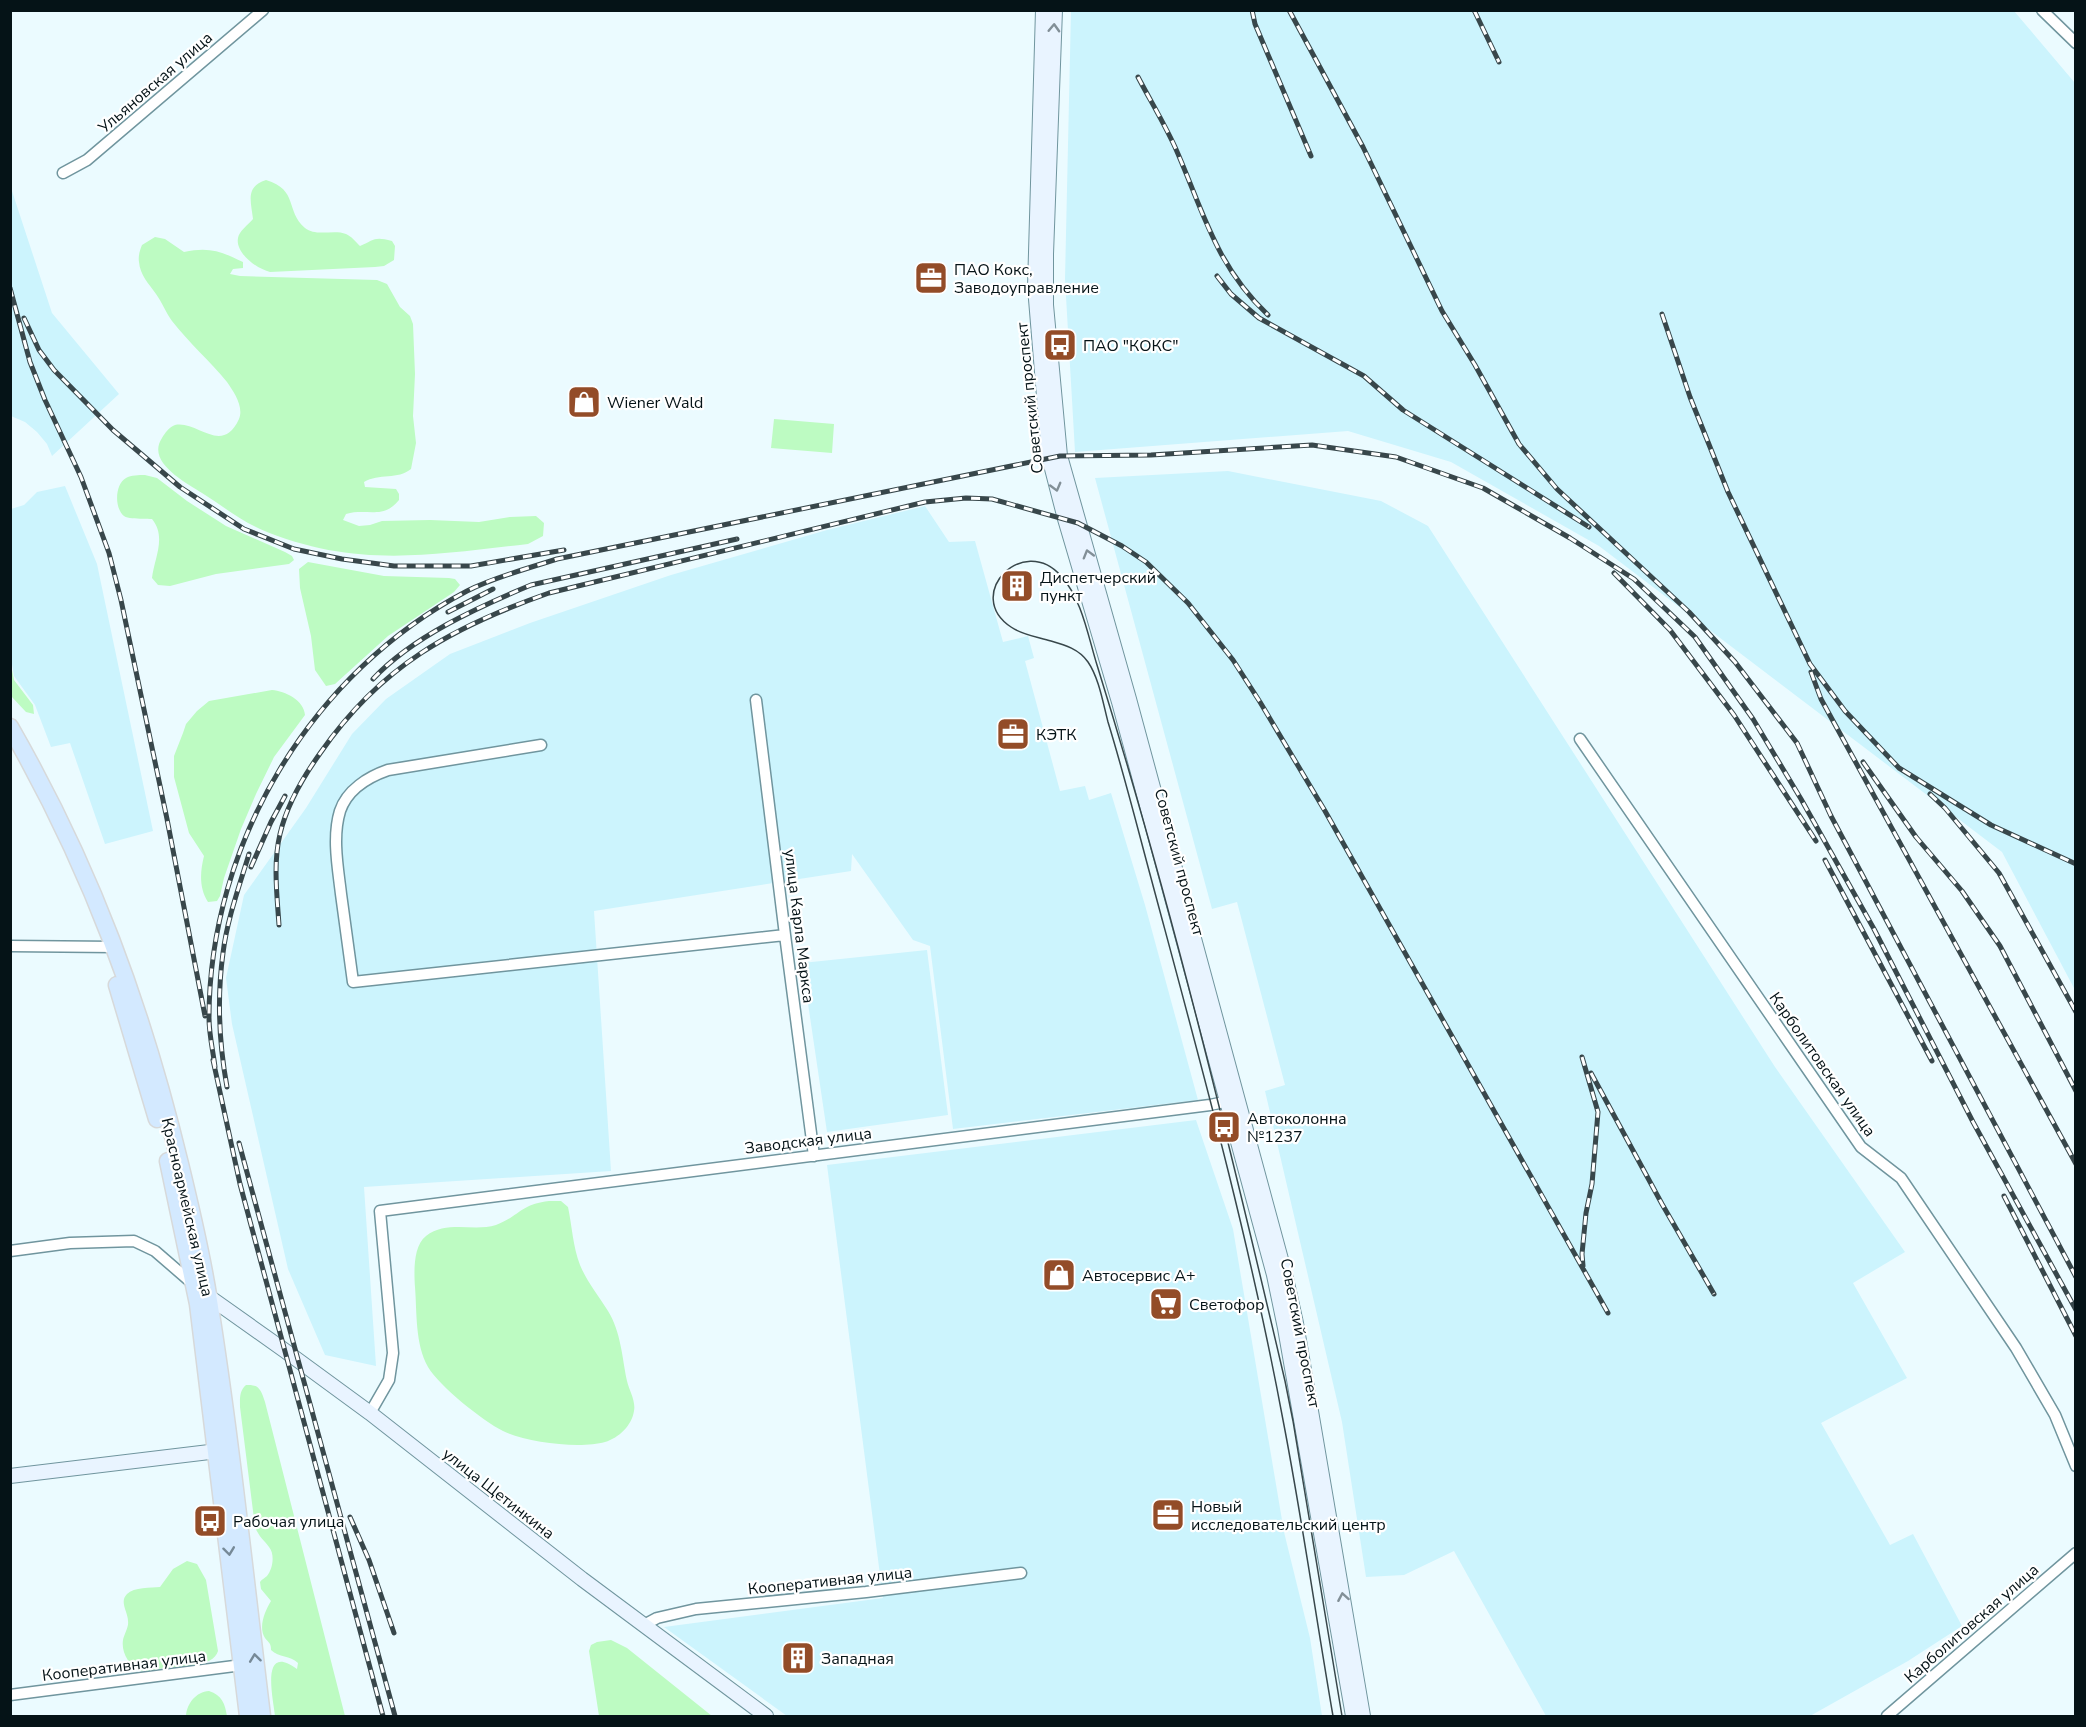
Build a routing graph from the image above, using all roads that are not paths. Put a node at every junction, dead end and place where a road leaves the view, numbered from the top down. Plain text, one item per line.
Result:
1 (262, 10) edge
2 (1043, 10) edge
3 (1055, 10) edge
4 (2042, 10) edge
5 (2076, 43) edge
6 (63, 173) dead end
7 (756, 700) dead end
8 (10, 727) edge
9 (1580, 739) dead end
10 (541, 745) dead end
11 (10, 750) edge
12 (785, 935) junction
13 (10, 946) edge
14 (109, 947) junction
15 (1234, 1100) junction
16 (814, 1156) junction
17 (10, 1251) edge
18 (195, 1285) junction
19 (209, 1298) junction
20 (370, 1413) junction
21 (223, 1450) junction
22 (2076, 1466) edge
23 (10, 1476) edge
24 (2076, 1553) edge
25 (1021, 1573) dead end
26 (644, 1625) junction
27 (242, 1665) junction
28 (10, 1695) edge
29 (248, 1716) edge
30 (262, 1716) edge
31 (766, 1716) edge
32 (1353, 1716) edge
33 (1363, 1716) edge
34 (1887, 1716) edge

1 - 6 street, Ульяновская улица
2 -> 15 main road, Советский проспект
15 -> 3 main road, Советский проспект
4 - 5 street
7 - 12 street, улица Карла Маркса
8 - 14 main road, Красноармейская улица
9 - 22 street, Карболитовская улица
10 - 12 street
11 - 14 main road, Красноармейская улица
12 - 16 street, улица Карла Маркса
13 - 14 street
14 - 18 main road, Красноармейская улица
14 - 19 main road, Красноармейская улица
15 - 16 street, Заводская улица
15 - 32 main road, Советский проспект
33 -> 15 main road, Советский проспект
16 - 20 street, Заводская улица
17 - 18 street
18 - 19 main road, улица Щетинкина
18 - 21 main road, Красноармейская улица
19 - 20 main road, улица Щетинкина
19 - 21 main road, Красноармейская улица
20 - 26 main road, улица Щетинкина
21 - 23 main road
21 -> 27 main road, Красноармейская улица
30 -> 21 main road, Красноармейская улица
24 - 34 street, Карболитовская улица
25 - 26 street, Кооперативная улица
26 - 31 main road, улица Щетинкина
27 - 28 street, Кооперативная улица
27 - 29 main road, Красноармейская улица

